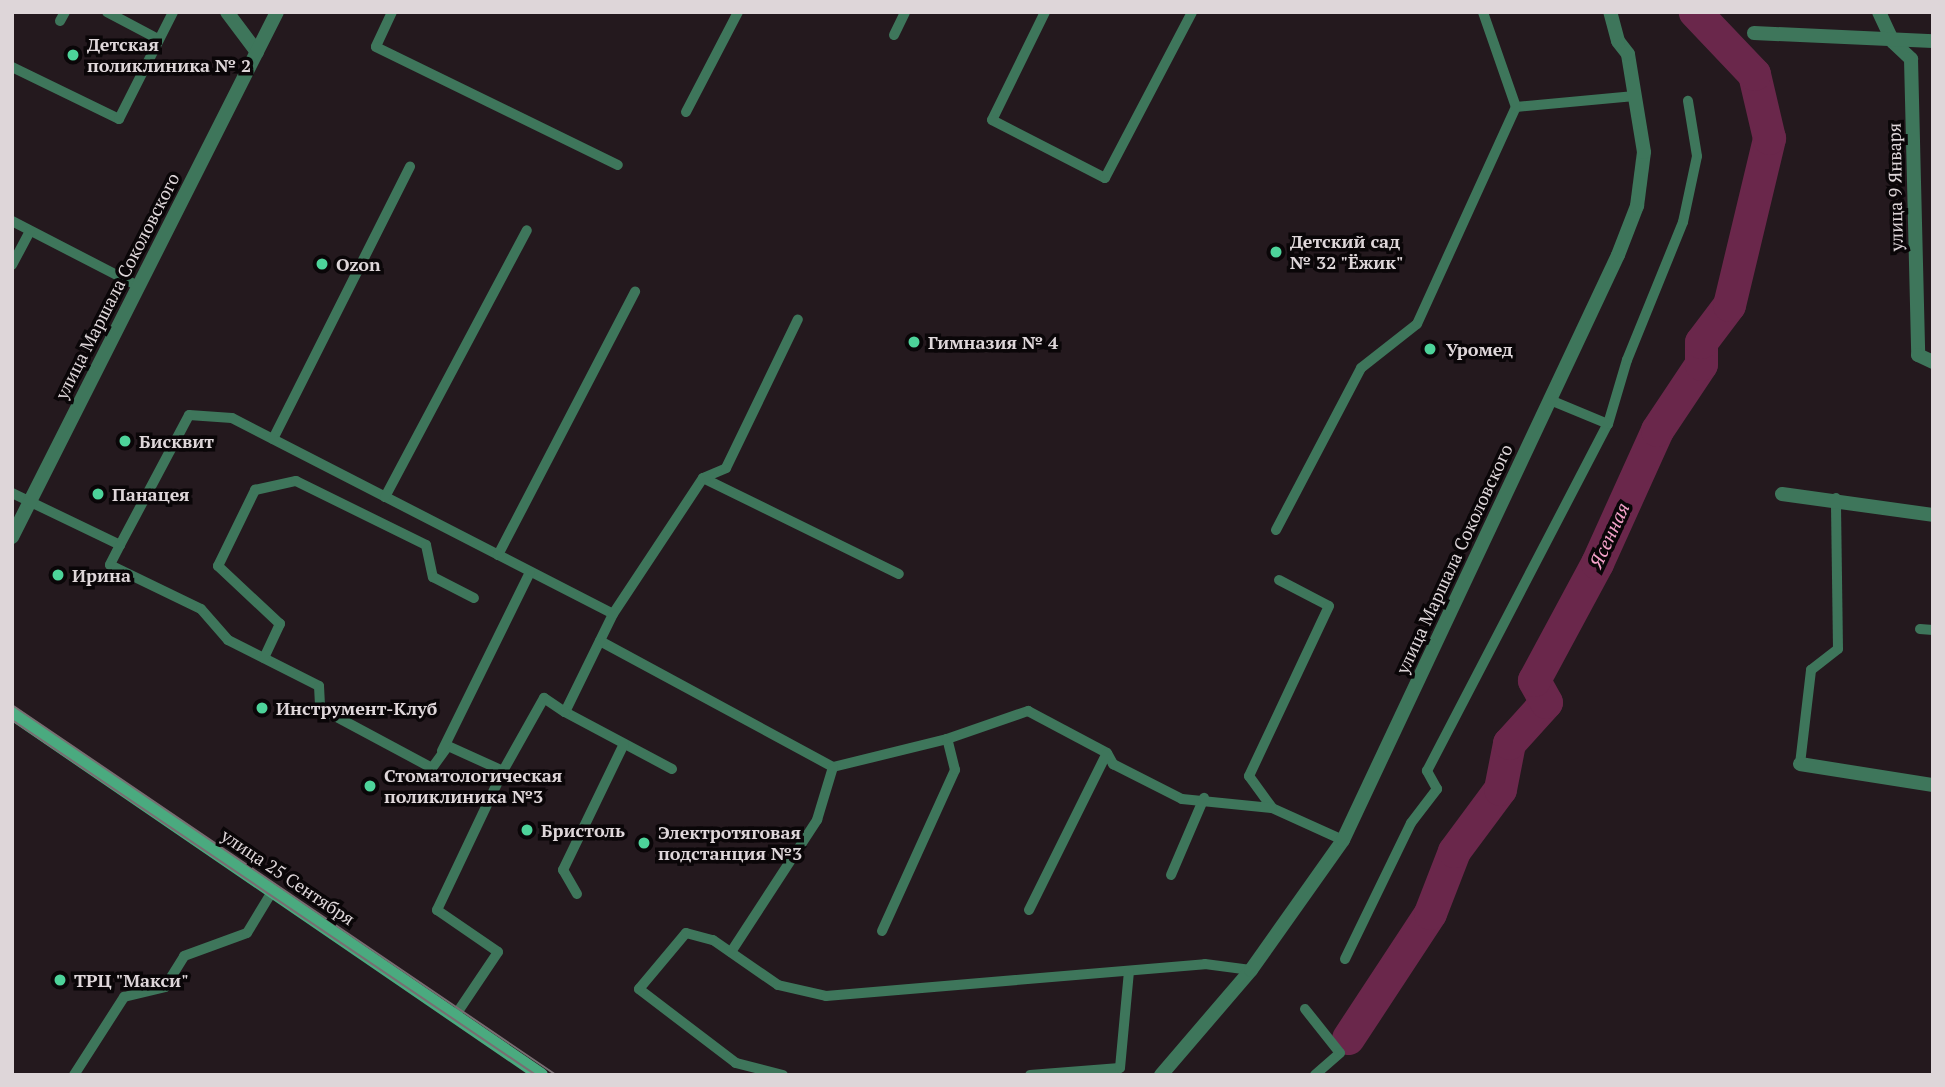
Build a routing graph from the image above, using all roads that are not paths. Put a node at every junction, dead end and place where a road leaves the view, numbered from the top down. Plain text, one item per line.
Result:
1 (107, 12) edge
2 (173, 12) edge
3 (227, 12) edge
4 (277, 12) edge
5 (392, 12) edge
6 (737, 12) edge
7 (905, 12) edge
8 (1045, 12) edge
9 (1192, 12) edge
10 (1483, 12) edge
11 (1610, 12) edge
12 (1879, 12) edge
13 (1755, 33) dead end
14 (894, 35) dead end
15 (158, 39) junction
16 (1893, 41) junction
17 (1933, 41) edge
18 (257, 52) junction
19 (12, 67) edge
20 (1634, 96) junction
21 (1688, 102) dead end
22 (1516, 107) junction
23 (686, 112) dead end
24 (618, 165) dead end
25 (410, 167) dead end
26 (12, 221) edge
27 (527, 230) dead end
28 (30, 231) junction
29 (12, 265) edge
30 (138, 286) junction
31 (635, 292) dead end
32 (798, 319) dead end
33 (1933, 362) edge
34 (1550, 400) junction
35 (1608, 424) junction
36 (273, 439) junction
37 (703, 478) junction
38 (12, 493) edge
39 (1782, 494) dead end
40 (385, 497) junction
41 (1836, 498) junction
42 (29, 503) junction
43 (1933, 516) edge
44 (1276, 530) dead end
45 (12, 537) edge
46 (120, 545) junction
47 (498, 555) junction
48 (530, 572) junction
49 (899, 574) dead end
50 (1279, 580) dead end
51 (474, 598) dead end
52 (613, 614) junction
53 (1920, 629) dead end
54 (1933, 630) edge
55 (600, 641) junction
56 (264, 658) junction
57 (565, 712) junction
58 (12, 713) edge
59 (947, 738) junction
60 (624, 744) junction
61 (1107, 753) junction
62 (437, 762) junction
63 (1800, 764) joint
64 (832, 767) junction
65 (672, 769) dead end
66 (503, 771) junction
67 (1933, 785) edge
68 (1203, 798) junction
69 (1272, 808) junction
70 (1343, 840) junction
71 (1171, 876) dead end
72 (273, 890) junction
73 (578, 894) dead end
74 (1029, 910) dead end
75 (882, 931) dead end
76 (731, 953) junction
77 (1345, 959) dead end
78 (1129, 971) junction
79 (1251, 971) junction
80 (1305, 1009) dead end
81 (455, 1016) junction
82 (74, 1075) edge
83 (541, 1075) edge
84 (783, 1075) edge
85 (1030, 1075) edge
86 (1161, 1075) edge
87 (1315, 1075) edge

1 - 15 lane
2 - 15 lane
3 - 18 street
4 - 18 street, улица Маршала Соколовского
5 - 24 lane
6 - 23 lane
7 - 14 lane
8 - 9 lane
10 - 22 lane
11 - 20 street, улица Маршала Соколовского
12 - 16 street, улица 9 Января
13 - 16 street
15 - 19 lane
16 - 17 street
16 - 33 street, улица 9 Января
18 - 30 street, улица Маршала Соколовского
20 - 22 lane
20 - 34 street, улица Маршала Соколовского
21 - 35 lane
22 - 44 lane
25 - 36 lane
26 - 28 lane
27 - 40 lane
28 - 29 lane
28 - 30 lane
30 - 42 street, улица Маршала Соколовского
31 - 47 lane
32 - 37 lane
34 - 35 lane
34 - 70 street, улица Маршала Соколовского
35 - 77 lane
36 - 40 lane
36 - 46 lane
37 - 49 lane
37 - 52 lane
38 - 42 lane
39 - 41 street
40 - 47 lane
41 - 43 street
41 - 63 lane
42 - 45 street, улица Маршала Соколовского
42 - 46 lane
46 - 56 lane
47 - 48 lane
48 - 52 lane
48 - 62 lane
50 - 69 lane
51 - 56 lane
52 - 55 lane
53 - 54 lane
55 - 57 lane
55 - 64 lane
56 - 62 lane
57 - 60 lane
57 - 66 lane
58 - 72 main road, улица 25 Сентября
59 - 61 lane
59 - 64 lane
59 - 75 lane
60 - 65 lane
60 - 73 lane
61 - 68 lane
61 - 74 lane
62 - 66 lane
63 - 67 street
64 - 76 lane
66 - 81 lane
68 - 69 lane
68 - 71 lane
69 - 70 lane
70 - 79 street, улица Маршала Соколовского
72 - 81 main road, улица 25 Сентября
72 - 82 lane
76 - 78 lane
76 - 84 lane
78 - 79 lane
78 - 85 lane
79 - 86 street, улица Маршала Соколовского
80 - 87 lane
81 - 83 main road, улица 25 Сентября

